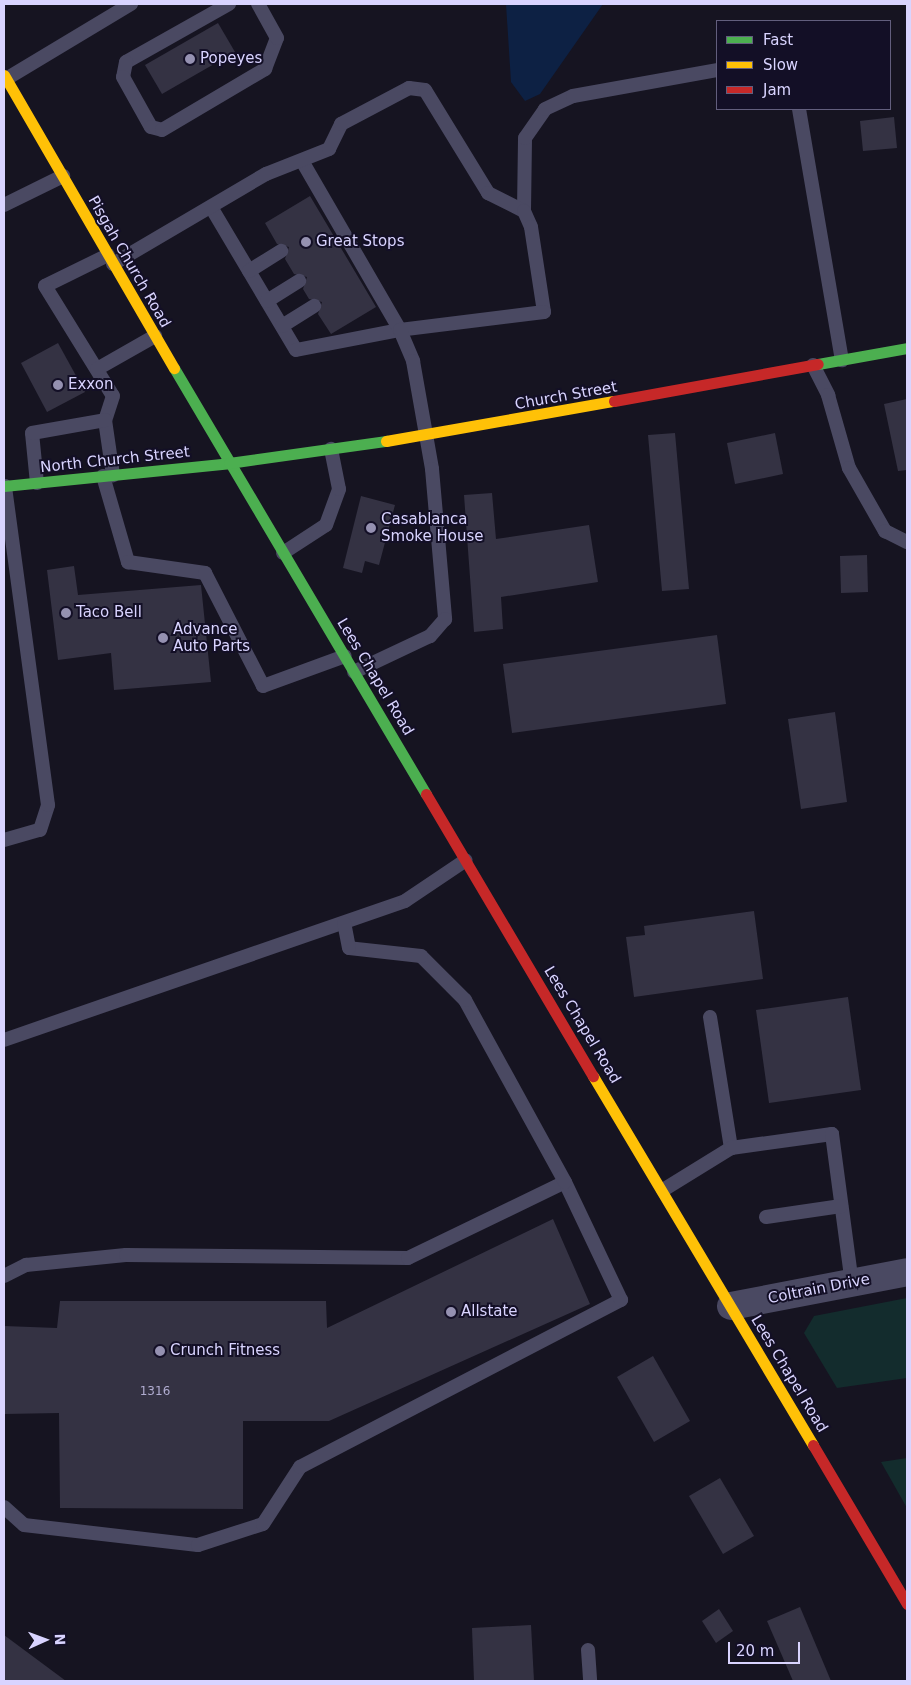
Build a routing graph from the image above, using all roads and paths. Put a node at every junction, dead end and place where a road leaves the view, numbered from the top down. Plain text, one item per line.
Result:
1 (131, 4) edge
2 (229, 4) edge
3 (258, 4) edge
4 (716, 70) edge
5 (5, 77) edge
6 (799, 110) edge
7 (302, 161) junction
8 (62, 176) junction
9 (4, 205) edge
10 (211, 207) junction
11 (524, 211) junction
12 (281, 251) dead end
13 (110, 260) junction
14 (249, 271) junction
15 (299, 281) dead end
16 (267, 301) junction
17 (314, 306) dead end
18 (282, 326) junction
19 (400, 330) junction
20 (155, 336) junction
21 (907, 348) edge
22 (842, 360) junction
23 (813, 365) junction
24 (97, 369) junction
25 (105, 420) junction
26 (425, 435) junction
27 (330, 449) junction
28 (229, 463) junction
29 (108, 475) junction
30 (37, 483) junction
31 (4, 486) edge
32 (907, 542) edge
33 (283, 553) junction
34 (345, 656) junction
35 (354, 672) junction
36 (4, 840) edge
37 (466, 860) junction
38 (344, 923) junction
39 (710, 1017) dead end
40 (4, 1040) edge
41 (731, 1148) junction
42 (565, 1182) junction
43 (663, 1190) junction
44 (841, 1206) junction
45 (766, 1217) dead end
46 (907, 1272) edge
47 (4, 1276) edge
48 (852, 1283) junction
49 (731, 1306) junction
50 (4, 1507) edge
51 (907, 1604) edge
52 (588, 1650) dead end
53 (590, 1681) edge

1 - 5 lane
2 - 3 lane
4 - 11 lane
5 - 8 main road, Pisgah Church Road
6 - 22 lane
7 - 10 lane
7 - 11 lane
7 - 19 lane
8 - 9 lane
8 - 13 main road, Pisgah Church Road
10 - 13 lane
10 - 14 lane
11 - 19 lane
12 - 14 lane
13 - 20 main road, Pisgah Church Road
13 - 24 lane
14 - 16 lane
15 - 16 lane
16 - 18 lane
17 - 18 lane
18 - 19 lane
19 - 26 lane
20 - 24 lane
20 - 28 main road, Pisgah Church Road
21 - 22 main road, Church Street
22 - 23 main road, Church Street
23 - 26 main road, Church Street
23 - 32 lane
24 - 25 lane
25 - 29 lane
25 - 30 lane
26 - 27 main road, Church Street
26 - 35 lane
27 - 28 main road, Church Street
27 - 33 lane
28 - 29 main road, North Church Street
28 - 33 main road, Lees Chapel Road
29 - 30 main road, North Church Street
29 - 34 lane
30 - 31 main road, North Church Street
31 - 36 lane
33 - 34 main road, Lees Chapel Road
34 - 35 main road, Lees Chapel Road
35 - 37 main road, Lees Chapel Road
37 - 38 lane
37 - 43 main road, Lees Chapel Road
38 - 40 lane
38 - 42 lane
39 - 41 lane
41 - 43 lane
41 - 44 lane
42 - 47 lane
42 - 50 lane
43 - 49 main road, Lees Chapel Road
44 - 45 lane
44 - 48 lane
46 - 48 street, Coltrain Drive
48 - 49 street, Coltrain Drive
49 - 51 main road, Lees Chapel Road
52 - 53 lane

